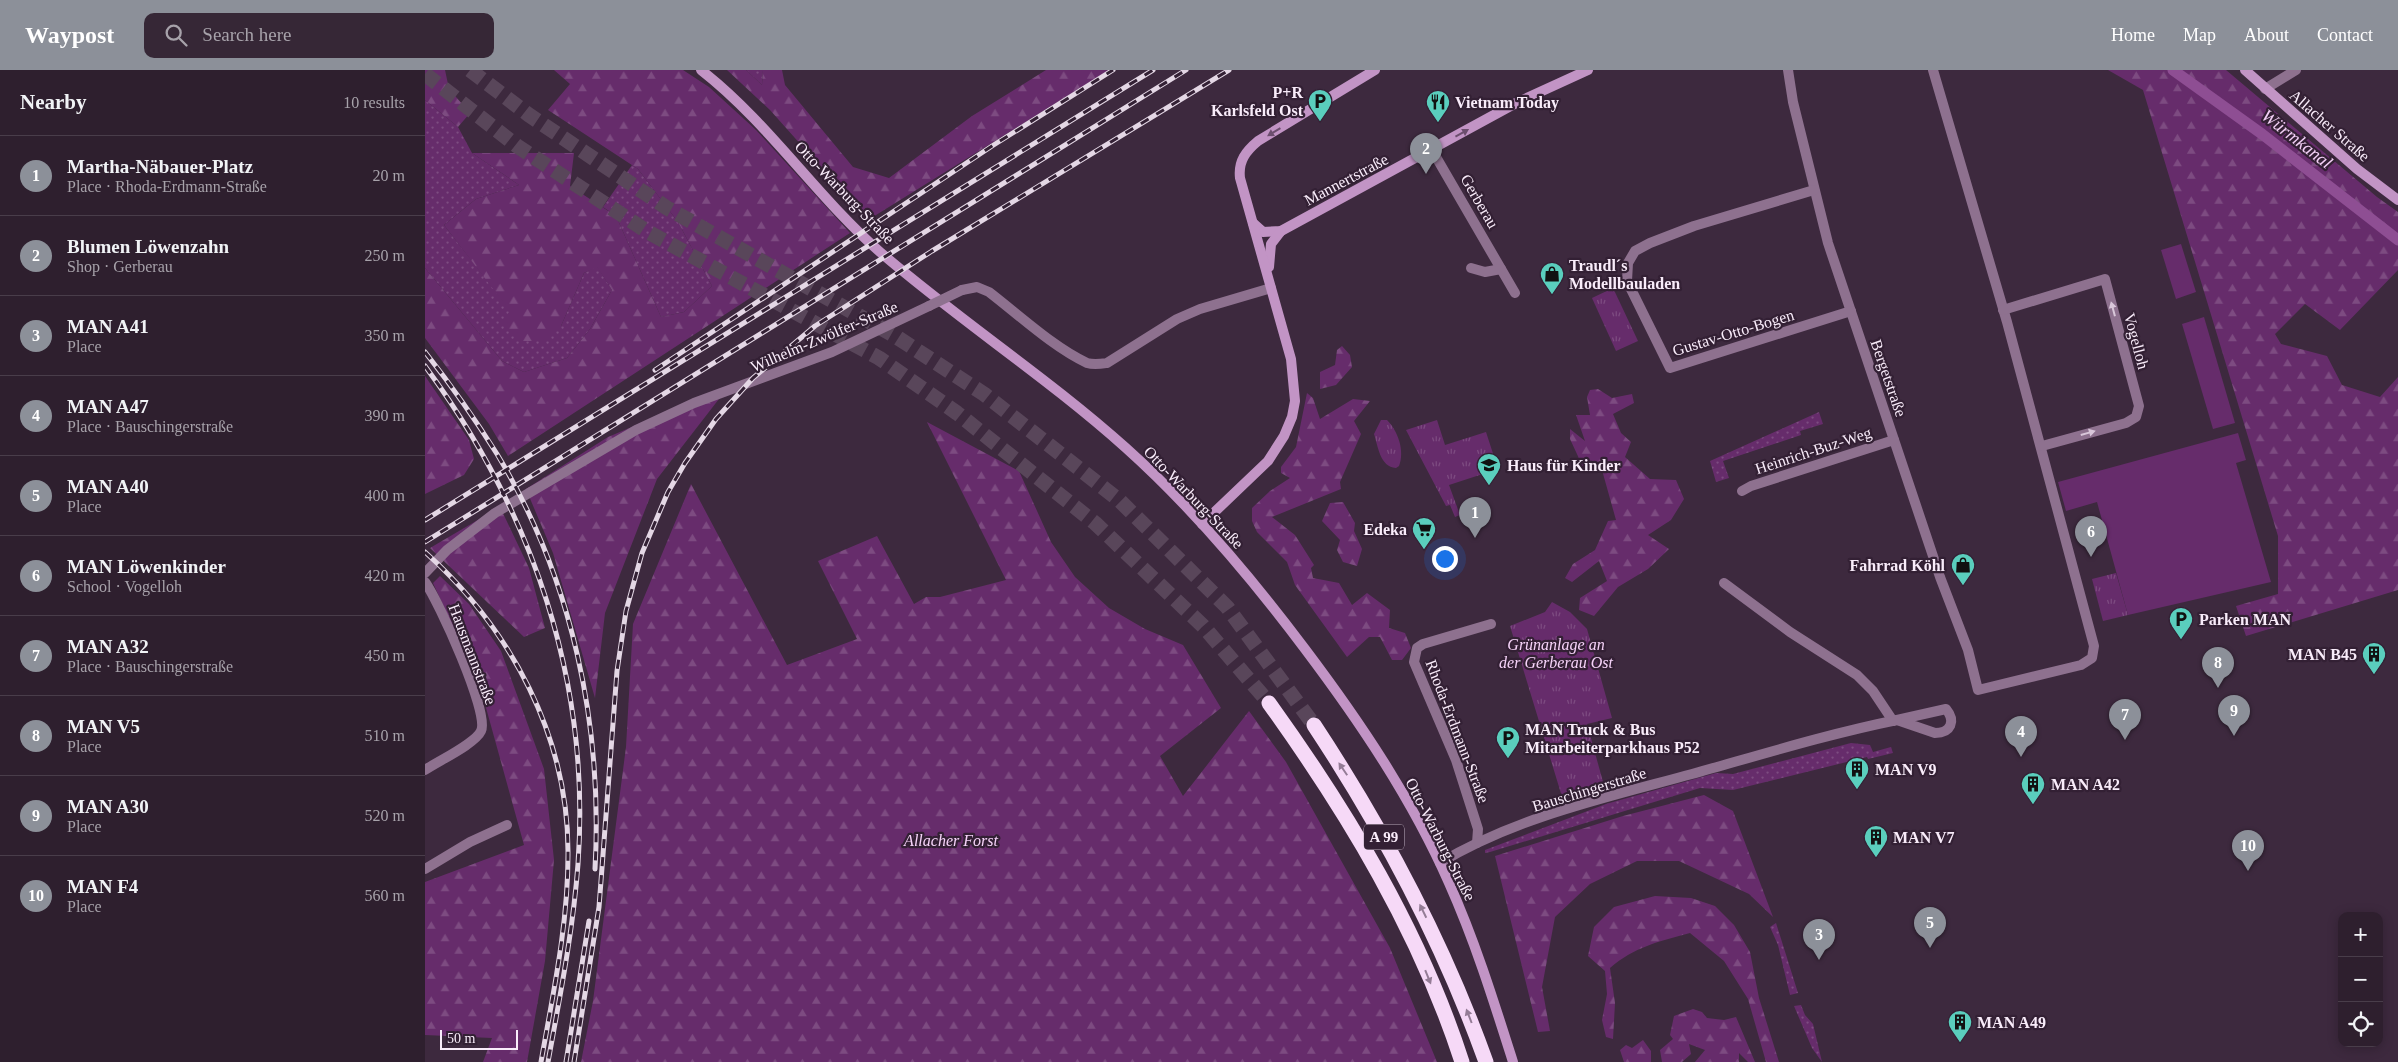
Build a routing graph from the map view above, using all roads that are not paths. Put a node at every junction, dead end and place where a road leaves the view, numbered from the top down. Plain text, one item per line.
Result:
1 (701, 70) edge
2 (1375, 70) edge
3 (1588, 70) edge
4 (1788, 70) edge
5 (1933, 70) edge
6 (2245, 70) edge
7 (2296, 70) edge
8 (2265, 89) junction
9 (1432, 150) junction
10 (1814, 190) junction
11 (2398, 200) edge
12 (1253, 222) junction
13 (1281, 232) junction
14 (1471, 268) dead end
15 (1501, 269) junction
16 (1271, 288) junction
17 (1515, 292) dead end
18 (2003, 310) junction
19 (1851, 311) junction
20 (1894, 440) junction
21 (2041, 446) junction
22 (1742, 491) dead end
23 (1202, 524) junction
24 (425, 573) edge
25 (425, 582) edge
26 (1724, 583) dead end
27 (1491, 624) dead end
28 (1269, 703) tunnel mouth
29 (1895, 720) junction
30 (1314, 725) tunnel mouth
31 (425, 770) edge
32 (507, 825) dead end
33 (1477, 843) junction
34 (1440, 863) junction
35 (425, 869) edge
36 (1462, 1062) edge
37 (1486, 1062) edge
38 (1513, 1062) edge

1 - 23 main road, Otto-Warburg-Straße
2 -> 12 main road
9 -> 3 main road, Mannertstraße
4 - 10 street, Bergetstraße
5 - 18 street
6 - 8 main road, Allacher Straße
7 - 8 street
8 - 11 main road, Allacher Straße
9 - 13 main road, Mannertstraße
9 - 15 street, Gerberau
10 - 19 street, Bergetstraße
10 - 19 street, Gustav-Otto-Bogen
12 - 13 main road
12 - 16 main road
13 - 16 main road
14 - 15 street
15 - 17 street, Gerberau
16 - 23 main road
16 - 24 street, Wilhelm-Zwölfer-Straße, bridge
18 - 21 street
21 -> 18 street, Vogelloh
19 - 20 street, Bergetstraße
20 - 21 street, Bergetstraße
20 - 22 street, Heinrich-Buz-Weg
23 - 34 main road, Otto-Warburg-Straße
25 - 31 street, Hausmannstraße
26 - 29 street
27 - 33 street, Rhoda-Erdmann-Straße
28 -> 36 highway, A 99
29 - 29 street, Bauschingerstraße
29 - 33 street, Bauschingerstraße
37 -> 30 highway, A 99
32 - 35 street
33 - 34 street, Bauschingerstraße
34 - 38 main road, Otto-Warburg-Straße

